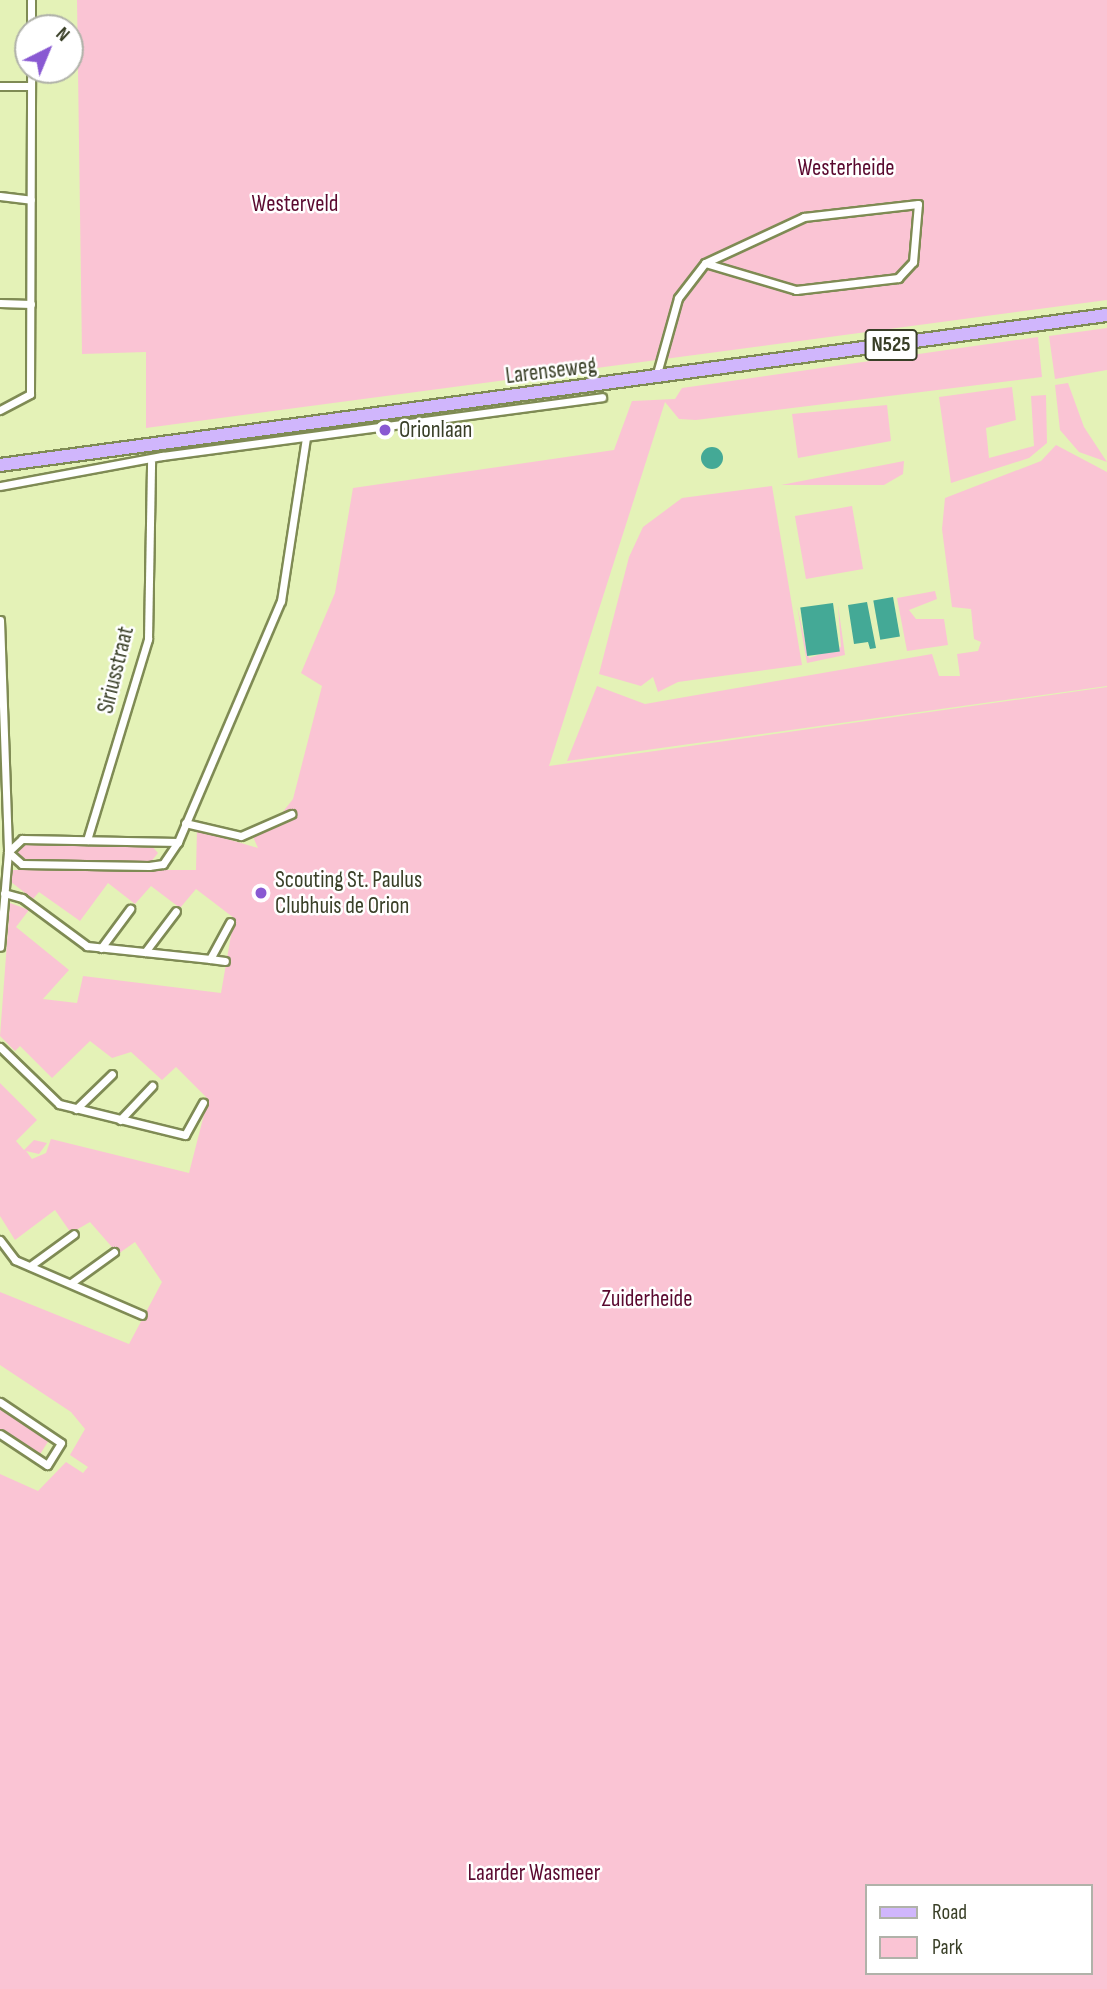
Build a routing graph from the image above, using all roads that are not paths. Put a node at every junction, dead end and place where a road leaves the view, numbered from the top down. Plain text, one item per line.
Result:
1 (0, 86) edge
2 (31, 86) joint
3 (0, 196) edge
4 (32, 200) junction
5 (705, 264) junction
6 (0, 303) edge
7 (32, 304) junction
8 (1107, 315) edge
9 (656, 378) junction
10 (603, 397) dead end
11 (0, 410) edge
12 (306, 438) junction
13 (151, 462) junction
14 (0, 465) edge
15 (0, 486) edge
16 (0, 620) edge
17 (291, 814) dead end
18 (185, 823) junction
19 (87, 840) junction
20 (178, 842) junction
21 (4, 852) edge
22 (4, 893) junction
23 (130, 909) dead end
24 (176, 911) dead end
25 (230, 922) dead end
26 (0, 947) edge
27 (101, 948) junction
28 (145, 952) junction
29 (210, 959) junction
30 (225, 961) dead end
31 (0, 1047) edge
32 (112, 1074) dead end
33 (152, 1086) dead end
34 (203, 1103) dead end
35 (76, 1109) junction
36 (120, 1120) junction
37 (74, 1234) dead end
38 (0, 1240) edge
39 (114, 1252) dead end
40 (30, 1266) junction
41 (71, 1283) junction
42 (142, 1314) dead end
43 (0, 1402) edge
44 (0, 1434) edge

1 - 2 street
2 - 4 street
3 - 4 street
4 - 7 street
5 - 5 street
5 - 9 street
6 - 7 street
7 - 11 street
8 - 9 main road, Larenseweg / N525
9 - 14 main road, Larenseweg / N525
10 - 12 street, Larenseweg
12 - 13 street, Larenseweg
12 - 18 street
13 - 15 street, Larenseweg
13 - 19 street, Siriusstraat
16 - 21 street
17 - 18 street
18 - 20 street
19 - 20 street
19 - 21 street
20 - 21 street
21 - 22 street
22 - 26 street
22 - 27 street
23 - 27 street
24 - 28 street
25 - 29 street
27 - 28 street
28 - 29 street
29 - 30 street
31 - 35 street
32 - 35 street
33 - 36 street
34 - 36 street
35 - 36 street
37 - 40 street
38 - 40 street
39 - 41 street
40 - 41 street
41 - 42 street
43 - 44 street

